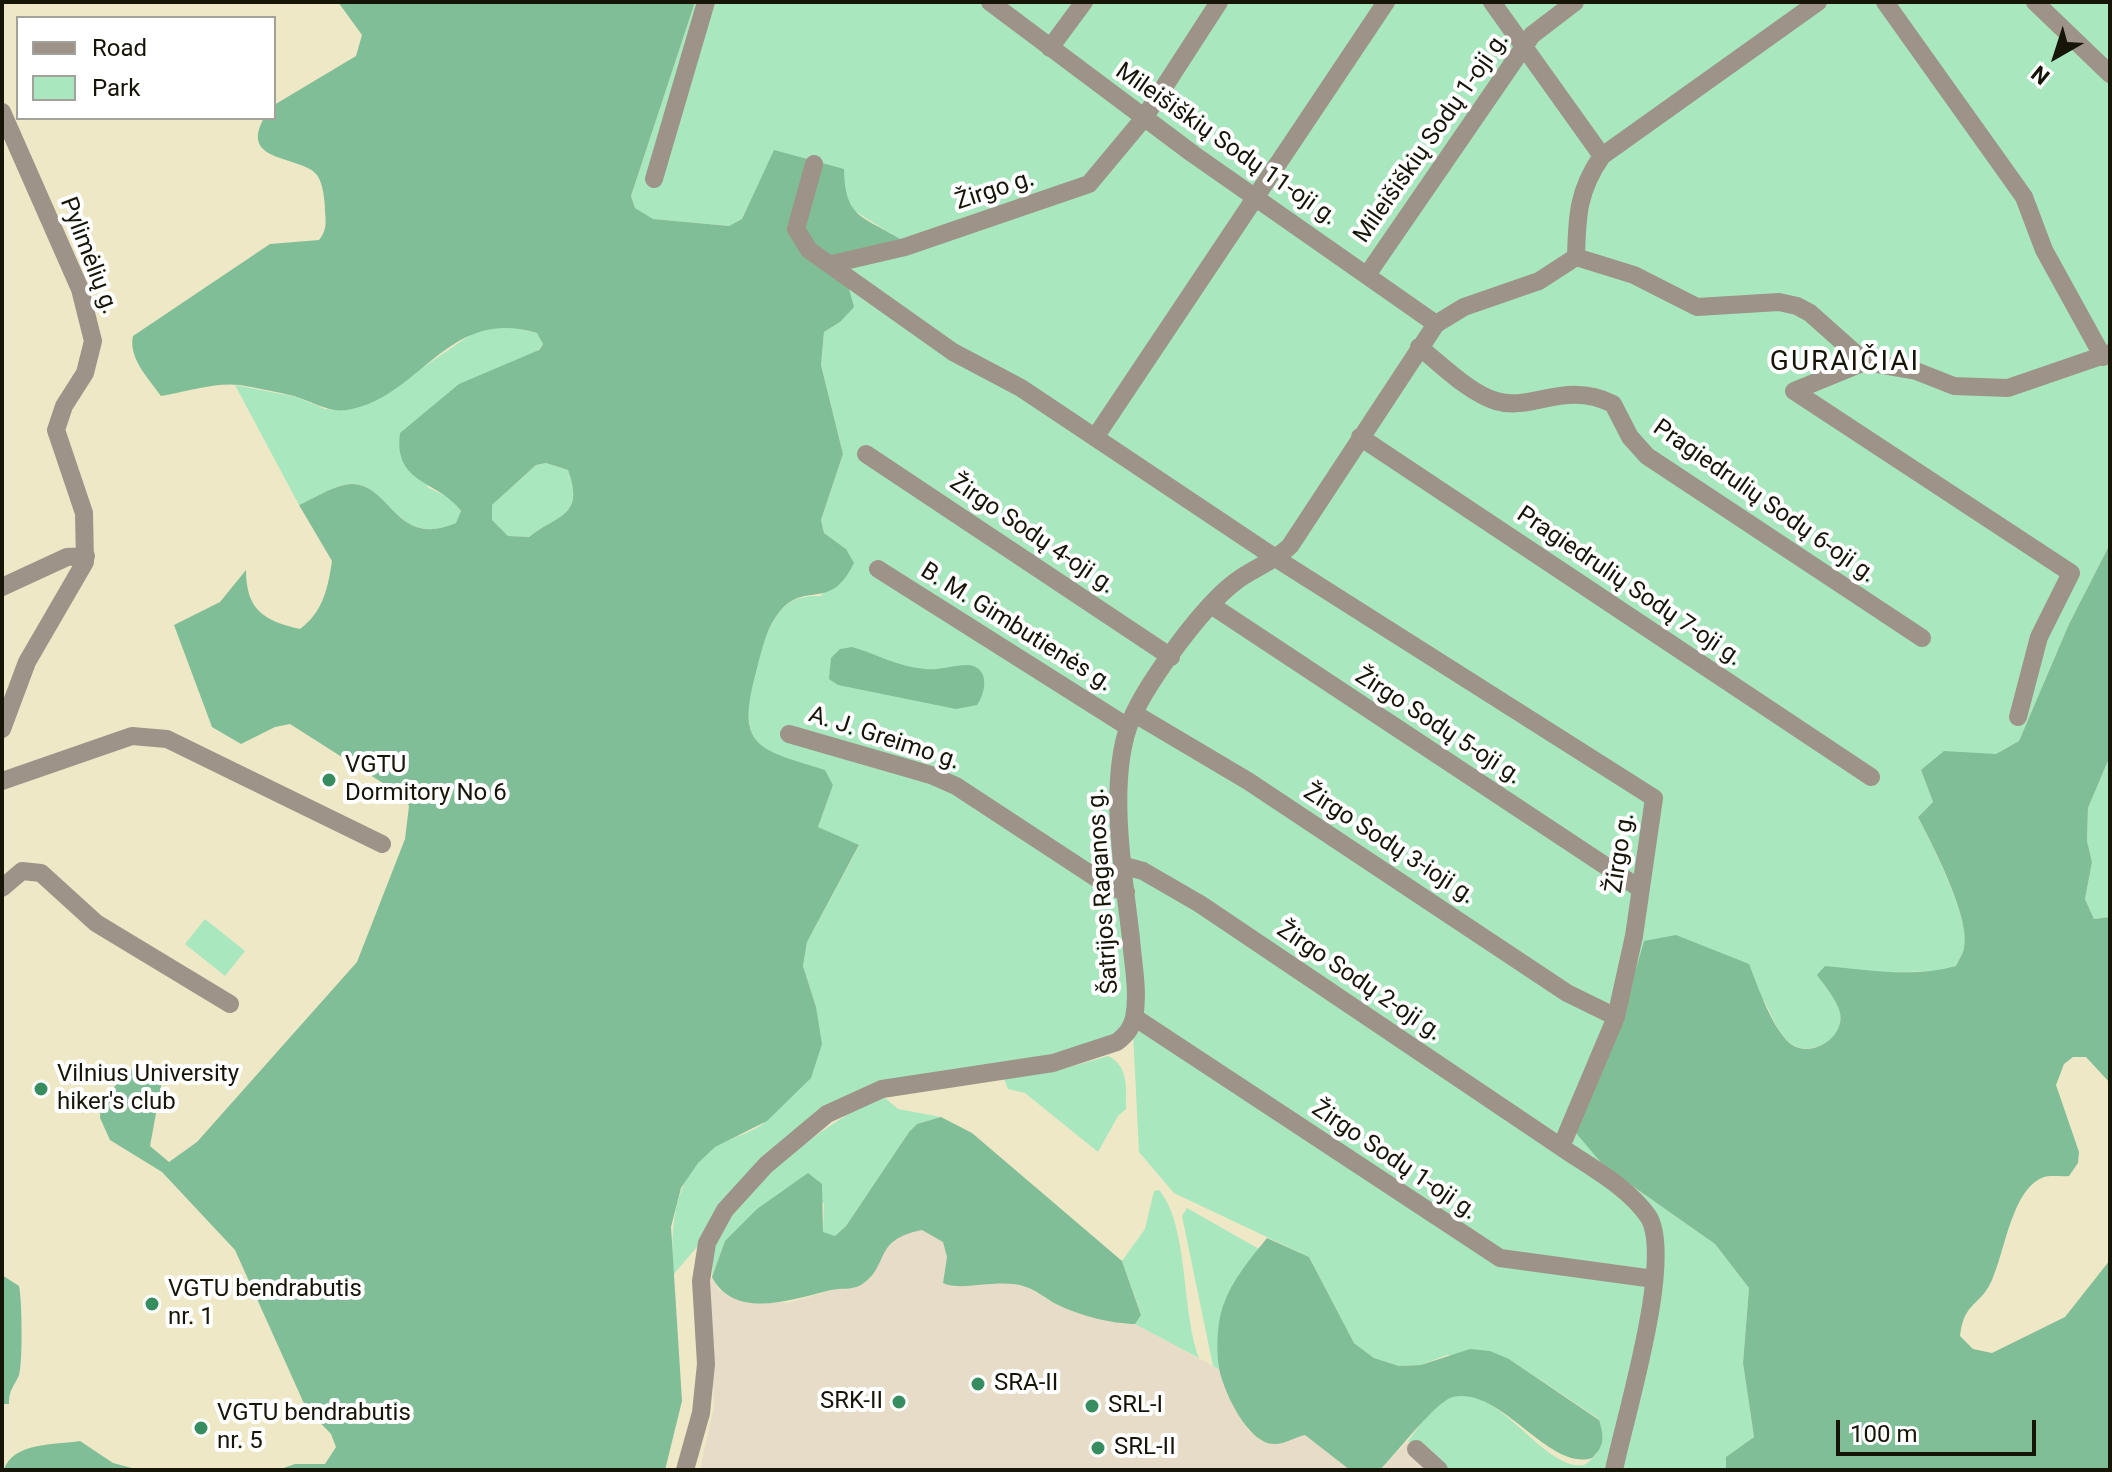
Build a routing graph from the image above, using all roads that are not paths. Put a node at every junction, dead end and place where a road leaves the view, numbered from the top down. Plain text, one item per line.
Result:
1 (706, 2) edge
2 (990, 2) edge
3 (1084, 2) edge
4 (1219, 2) edge
5 (1386, 2) edge
6 (1492, 2) edge
7 (1575, 2) edge
8 (1818, 2) edge
9 (1885, 2) edge
10 (2035, 2) edge
11 (1525, 47) junction
12 (1050, 48) junction
13 (2110, 74) edge
14 (2, 112) edge
15 (1144, 118) junction
16 (1602, 156) junction
17 (814, 164) dead end
18 (654, 179) dead end
19 (1259, 197) junction
20 (1576, 257) junction
21 (832, 264) junction
22 (1367, 275) junction
23 (1436, 324) junction
24 (1419, 347) junction
25 (2107, 355) edge
26 (1865, 362) junction
27 (1096, 436) junction
28 (1360, 437) junction
29 (866, 454) dead end
30 (86, 556) junction
31 (1277, 559) junction
32 (878, 569) dead end
33 (2, 587) edge
34 (1211, 605) junction
35 (1922, 638) dead end
36 (1171, 657) junction
37 (2018, 717) dead end
38 (1131, 720) junction
39 (2, 729) edge
40 (789, 734) dead end
41 (1871, 777) dead end
42 (2, 781) edge
43 (382, 844) dead end
44 (1125, 866) junction
45 (2, 888) edge
46 (1639, 888) junction
47 (1126, 892) junction
48 (230, 1004) dead end
49 (1134, 1017) junction
50 (1616, 1017) junction
51 (1561, 1147) junction
52 (1654, 1279) junction
53 (1416, 1449) dead end
54 (685, 1470) edge
55 (1439, 1470) edge
56 (1614, 1470) edge

1 - 18 street
2 - 12 street, Mileišiškių Sodų 11-oji g.
3 - 12 street
4 - 15 street, Žirgo g.
5 - 19 street
6 - 11 street
7 - 11 street, Mileišiškių Sodų 1-oji g.
8 - 16 street
9 - 25 street
10 - 13 street
11 - 16 street
11 - 22 street, Mileišiškių Sodų 1-oji g.
12 - 15 street, Mileišiškių Sodų 11-oji g.
14 - 30 street, Pylimėlių g.
15 - 19 street, Mileišiškių Sodų 11-oji g.
15 - 21 street, Žirgo g.
16 - 20 street
17 - 21 street, Žirgo g.
19 - 22 street, Mileišiškių Sodų 11-oji g.
19 - 27 street
20 - 23 street, Šatrijos Raganos g.
20 - 26 street
21 - 27 street, Žirgo g.
22 - 23 street, Mileišiškių Sodų 11-oji g.
23 - 24 street, Šatrijos Raganos g.
24 - 28 street, Šatrijos Raganos g.
24 - 35 street, Pragiedrulių Sodų 6-oji g.
25 - 26 street
26 - 37 street
27 - 31 street, Žirgo g.
28 - 31 street, Šatrijos Raganos g.
28 - 41 street, Pragiedrulių Sodų 7-oji g.
29 - 36 street, Žirgo Sodų 4-oji g.
30 - 33 street
30 - 39 street
31 - 34 street, Šatrijos Raganos g.
31 - 46 street, Žirgo g.
32 - 38 street, B. M. Gimbutienės g.
34 - 36 street, Šatrijos Raganos g.
34 - 46 street, Žirgo Sodų 5-oji g.
36 - 38 street, Šatrijos Raganos g.
38 - 44 street, Šatrijos Raganos g.
38 - 50 street, Žirgo Sodų 3-ioji g.
40 - 47 street, A. J. Greimo g.
42 - 43 street
44 - 47 street, Šatrijos Raganos g.
44 - 51 street, Žirgo Sodų 2-oji g.
45 - 48 street
46 - 50 street, Žirgo g.
47 - 49 street, Šatrijos Raganos g.
49 - 52 street, Žirgo Sodų 1-oji g.
49 - 54 street, Šatrijos Raganos g.
50 - 51 street, Žirgo g.
51 - 52 street
52 - 56 street
53 - 55 street

